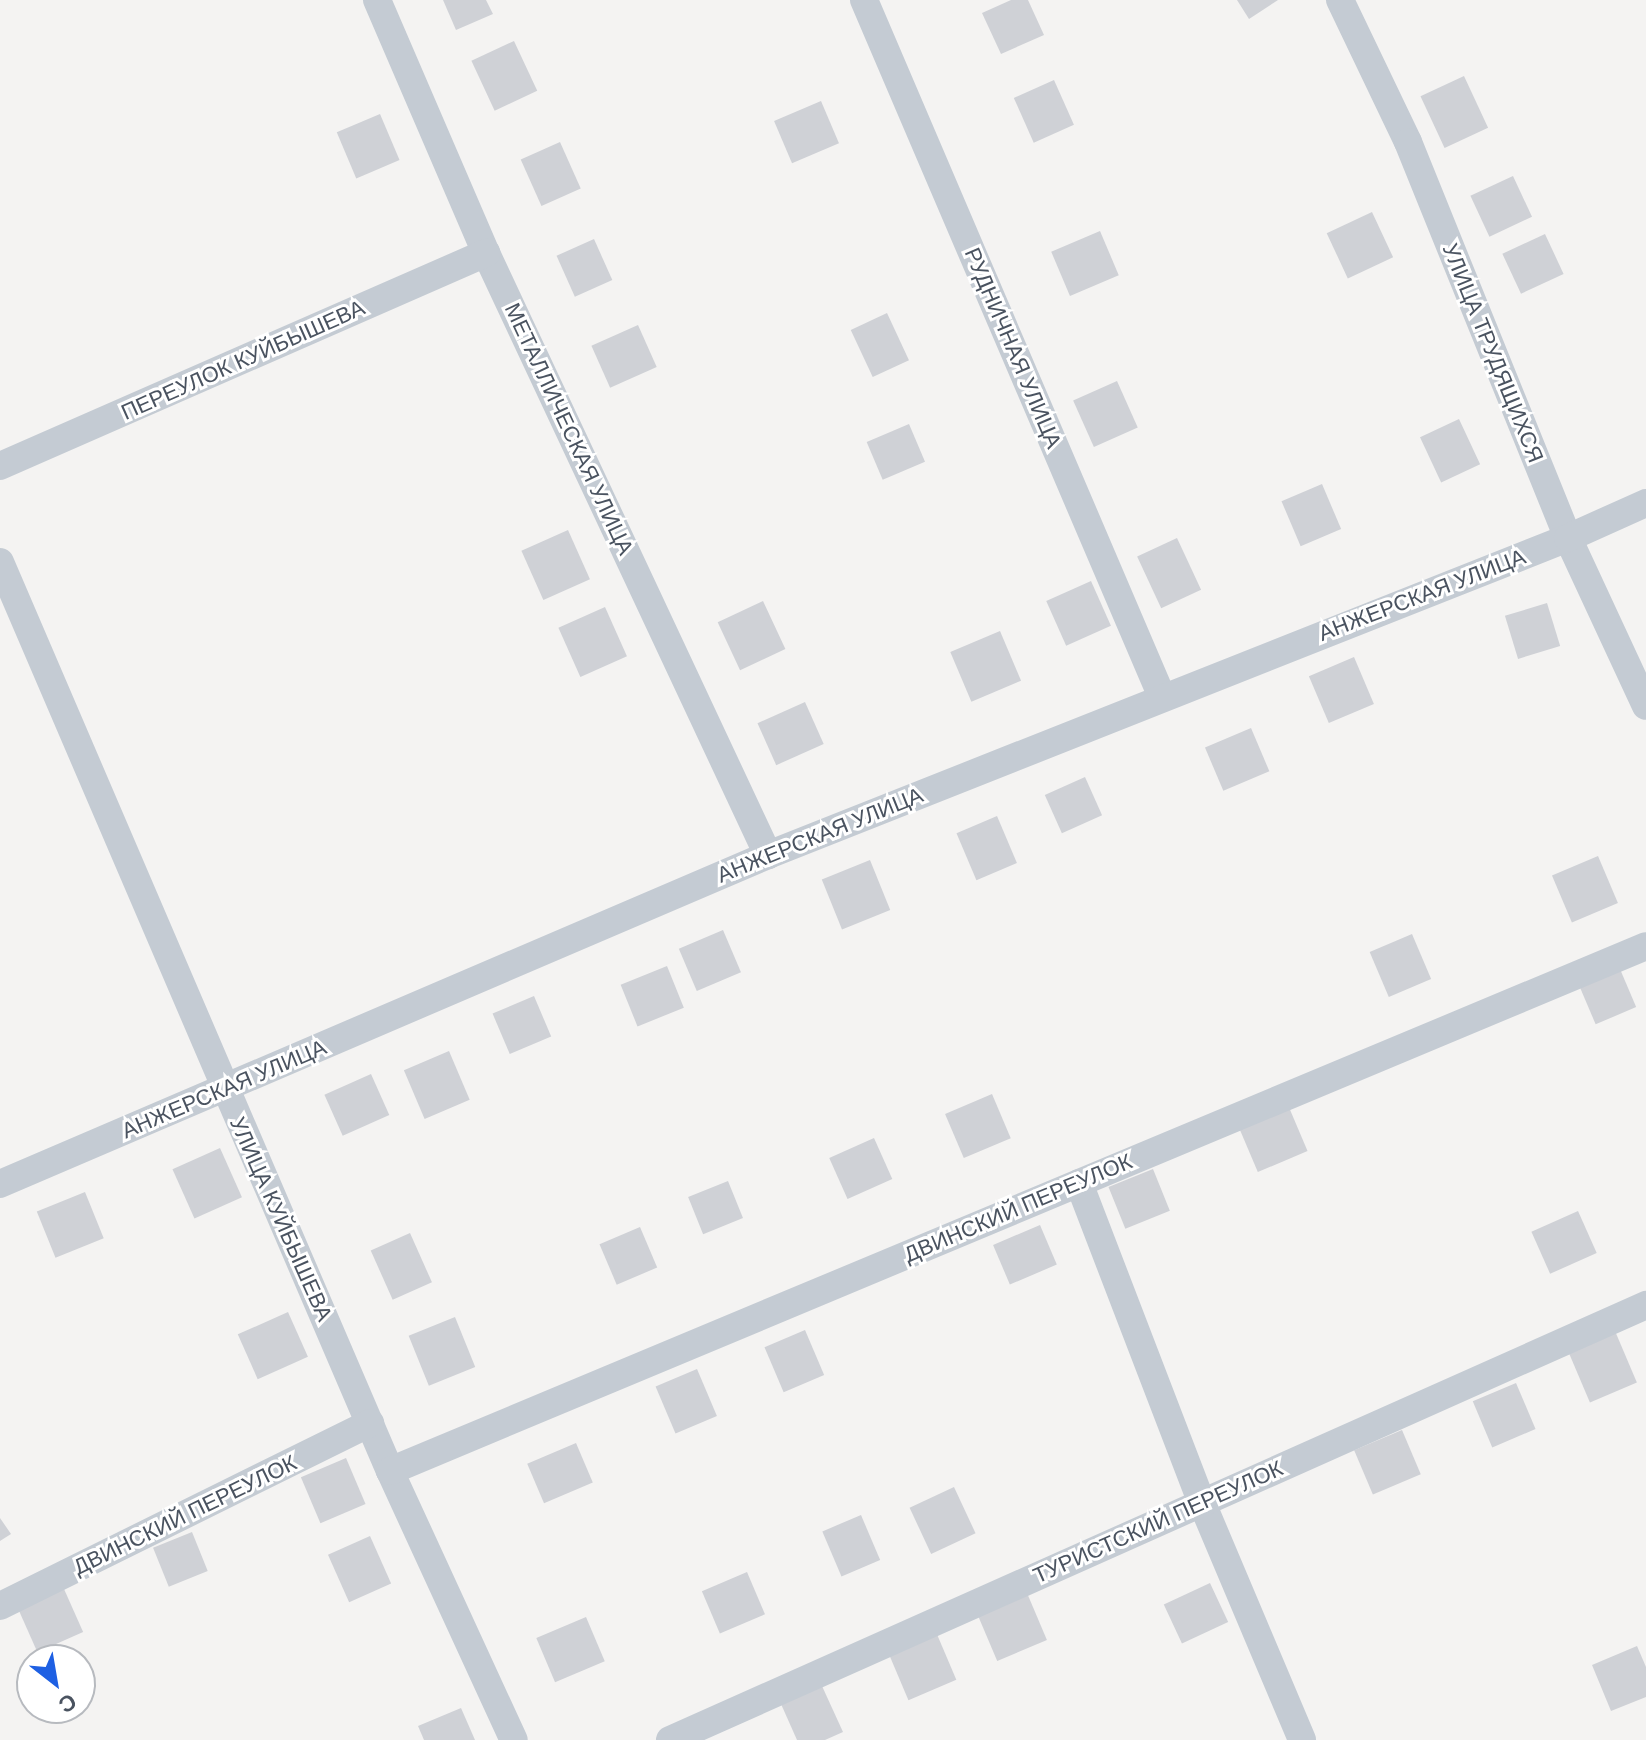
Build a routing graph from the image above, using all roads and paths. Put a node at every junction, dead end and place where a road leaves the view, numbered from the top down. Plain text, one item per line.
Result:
1 (377, 0) edge
2 (864, 0) edge
3 (1340, 0) edge
4 (486, 253) junction
5 (0, 466) edge
6 (1646, 503) edge
7 (1568, 538) junction
8 (0, 562) edge
9 (1162, 697) junction
10 (1646, 706) edge
11 (768, 855) junction
12 (1646, 946) edge
13 (224, 1090) junction
14 (1079, 1183) junction
15 (0, 1184) edge
16 (1646, 1305) edge
17 (370, 1423) junction
18 (390, 1471) junction
19 (1202, 1503) junction
20 (0, 1606) edge
21 (514, 1740) edge
22 (670, 1740) edge
23 (1302, 1740) edge

1 - 4 street, МЕТАЛЛИЧЕСКАЯ УЛИЦА
2 - 9 street, РУДНИЧНАЯ УЛИЦА
3 - 7 street, УЛИЦА ТРУДЯЩИХСЯ
4 - 5 street, ПЕРЕУЛОК КУЙБЫШЕВА
4 - 11 street, МЕТАЛЛИЧЕСКАЯ УЛИЦА
6 - 7 street, АНЖЕРСКАЯ УЛИЦА
7 - 9 street, АНЖЕРСКАЯ УЛИЦА
7 - 10 street, УЛИЦА ТРУДЯЩИХСЯ
8 - 13 street, УЛИЦА КУЙБЫШЕВА
9 - 11 street, АНЖЕРСКАЯ УЛИЦА
11 - 13 street, АНЖЕРСКАЯ УЛИЦА
12 - 14 street, ДВИНСКИЙ ПЕРЕУЛОК
13 - 15 street, АНЖЕРСКАЯ УЛИЦА
13 - 17 street, УЛИЦА КУЙБЫШЕВА
14 - 18 street, ДВИНСКИЙ ПЕРЕУЛОК
14 - 19 street
16 - 19 street, ТУРИСТСКИЙ ПЕРЕУЛОК
17 - 18 street, УЛИЦА КУЙБЫШЕВА
17 - 20 street, ДВИНСКИЙ ПЕРЕУЛОК
18 - 21 street, УЛИЦА КУЙБЫШЕВА
19 - 22 street, ТУРИСТСКИЙ ПЕРЕУЛОК
19 - 23 street

